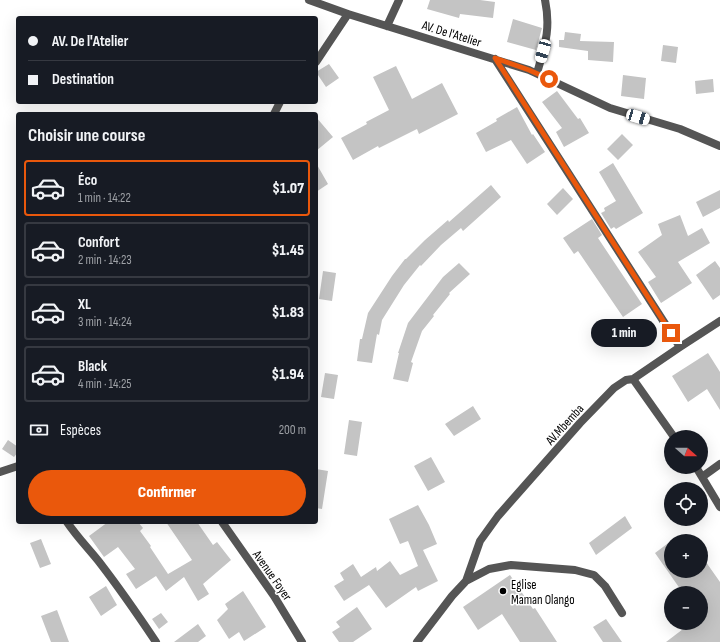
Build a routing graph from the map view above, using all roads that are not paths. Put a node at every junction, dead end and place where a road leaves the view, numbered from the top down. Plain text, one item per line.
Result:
1 (309, 0) edge
2 (399, 0) edge
3 (545, 0) edge
4 (348, 14) junction
5 (387, 26) junction
6 (495, 58) junction
7 (318, 59) edge
8 (537, 73) junction
9 (720, 146) edge
10 (720, 321) edge
11 (680, 347) junction
12 (633, 379) junction
13 (669, 430) edge
14 (720, 464) edge
15 (16, 467) edge
16 (0, 472) edge
17 (702, 476) joint
18 (720, 507) edge
19 (68, 524) edge
20 (223, 524) edge
21 (466, 581) junction
22 (622, 613) dead end
23 (156, 642) edge
24 (302, 642) edge
25 (417, 642) edge

1 - 4 street, AV. De l'Atelier
2 - 5 street
3 - 8 street
4 - 5 street, AV. De l'Atelier
4 - 7 street
5 - 6 street, AV. De l'Atelier
6 - 8 street, AV. De l'Atelier
6 - 11 street
8 - 9 street, AV. De l'Atelier
10 - 11 street, AV.Mbemba
11 - 12 street, AV.Mbemba
12 - 13 street
12 - 21 street, AV.Mbemba
14 - 17 street
15 - 16 street
17 - 18 street
19 - 23 street
20 - 24 street, Avenue Foyer
21 - 22 street
21 - 25 street

